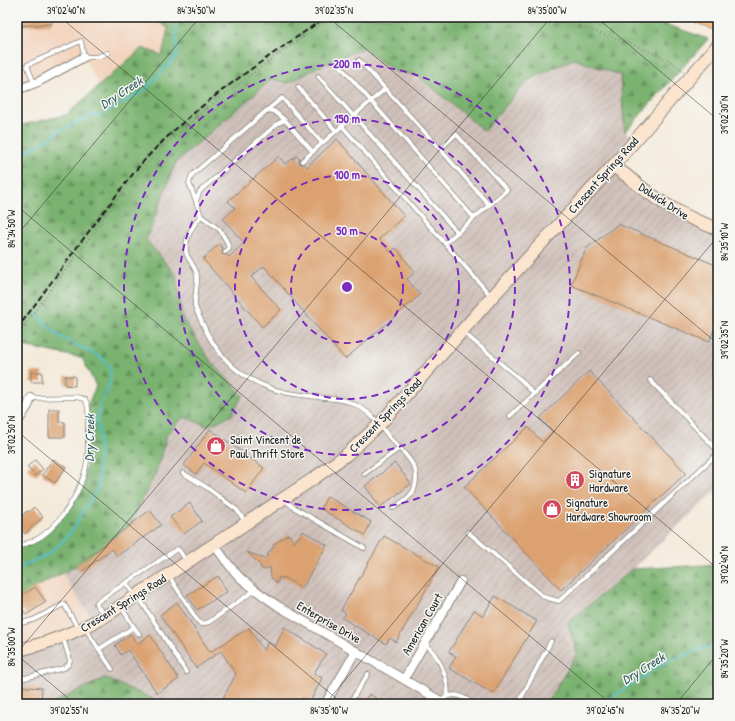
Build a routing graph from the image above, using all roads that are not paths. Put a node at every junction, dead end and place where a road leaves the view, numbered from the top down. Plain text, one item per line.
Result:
1 (701, 18) edge
2 (718, 23) edge
3 (718, 45) edge
4 (108, 53) dead end
5 (84, 57) junction
6 (359, 60) dead end
7 (341, 67) dead end
8 (318, 76) dead end
9 (34, 83) junction
10 (298, 88) dead end
11 (385, 89) junction
12 (17, 90) edge
13 (371, 100) junction
14 (266, 111) junction
15 (353, 116) junction
16 (285, 120) junction
17 (342, 126) junction
18 (336, 131) junction
19 (322, 143) junction
20 (440, 150) junction
21 (313, 152) junction
22 (302, 161) dead end
23 (613, 166) junction
24 (196, 201) junction
25 (489, 205) junction
26 (201, 216) junction
27 (474, 218) junction
28 (718, 229) edge
29 (457, 232) junction
30 (445, 243) junction
31 (225, 252) dead end
32 (492, 297) junction
33 (462, 331) junction
34 (579, 353) dead end
35 (650, 380) dead end
36 (534, 394) junction
37 (31, 398) joint
38 (510, 416) dead end
39 (17, 423) edge
40 (380, 424) junction
41 (400, 448) junction
42 (718, 452) edge
43 (183, 473) dead end
44 (364, 474) dead end
45 (283, 499) junction
46 (393, 508) dead end
47 (246, 523) junction
48 (468, 532) dead end
49 (214, 544) junction
50 (17, 547) edge
51 (364, 548) dead end
52 (187, 562) junction
53 (168, 575) junction
54 (462, 581) dead end
55 (126, 583) junction
56 (255, 590) junction
57 (136, 596) junction
58 (121, 606) junction
59 (104, 617) junction
60 (17, 624) edge
61 (134, 627) junction
62 (82, 629) junction
63 (139, 634) dead end
64 (62, 637) junction
65 (551, 641) dead end
66 (425, 644) junction
67 (99, 649) junction
68 (17, 650) edge
69 (356, 651) junction
70 (112, 668) dead end
71 (186, 672) dead end
72 (368, 674) dead end
73 (17, 677) edge
74 (404, 679) junction
75 (448, 696) junction
76 (443, 702) edge
77 (325, 704) edge
78 (349, 704) edge
79 (475, 704) edge
80 (518, 704) edge

1 - 2 highway
3 - 23 main road, Crescent Springs Road
4 - 5 lane
5 - 9 street
5 - 9 lane
6 - 11 lane
7 - 13 lane
8 - 15 lane
9 - 12 street
10 - 18 lane
11 - 13 lane
11 - 20 lane
13 - 15 lane
13 - 27 lane
14 - 16 lane
14 - 19 lane
14 - 24 lane
15 - 17 lane
15 - 29 lane
16 - 21 lane
16 - 24 lane
17 - 18 lane
17 - 30 lane
18 - 19 lane
19 - 21 lane
20 - 25 lane
20 - 25 lane
21 - 22 lane
23 - 28 main road, Dolwick Drive
23 - 32 main road, Crescent Springs Road
24 - 26 lane
25 - 27 lane
26 - 31 lane
26 - 40 lane
27 - 29 lane
29 - 30 lane
30 - 32 lane
32 - 33 main road, Crescent Springs Road
33 - 36 lane
33 - 40 main road, Crescent Springs Road
34 - 36 lane
35 - 42 lane
36 - 38 lane
37 - 39 street
37 - 50 lane
40 - 41 lane
40 - 45 main road, Crescent Springs Road
41 - 44 lane
41 - 46 lane
42 - 48 lane
43 - 47 lane
45 - 47 main road, Crescent Springs Road
45 - 51 lane
47 - 49 main road, Crescent Springs Road
49 - 52 main road, Crescent Springs Road
49 - 56 street, Enterprise Drive
52 - 53 main road, Crescent Springs Road
52 - 55 lane
53 - 56 lane
53 - 57 main road, Crescent Springs Road
54 - 66 street, American Court
55 - 57 lane
55 - 59 lane
56 - 69 street, Enterprise Drive
57 - 58 main road, Crescent Springs Road
57 - 71 lane
58 - 59 main road, Crescent Springs Road
58 - 61 lane
59 - 62 main road, Crescent Springs Road
60 - 62 lane
61 - 63 lane
61 - 67 lane
62 - 64 main road, Crescent Springs Road
62 - 67 lane
64 - 68 main road, Crescent Springs Road
64 - 73 lane
65 - 80 lane
66 - 74 street, American Court
66 - 75 lane
67 - 70 lane
69 - 74 street, Enterprise Drive
69 - 77 street
72 - 78 lane
74 - 76 street, Enterprise Drive
75 - 76 lane
75 - 79 lane

